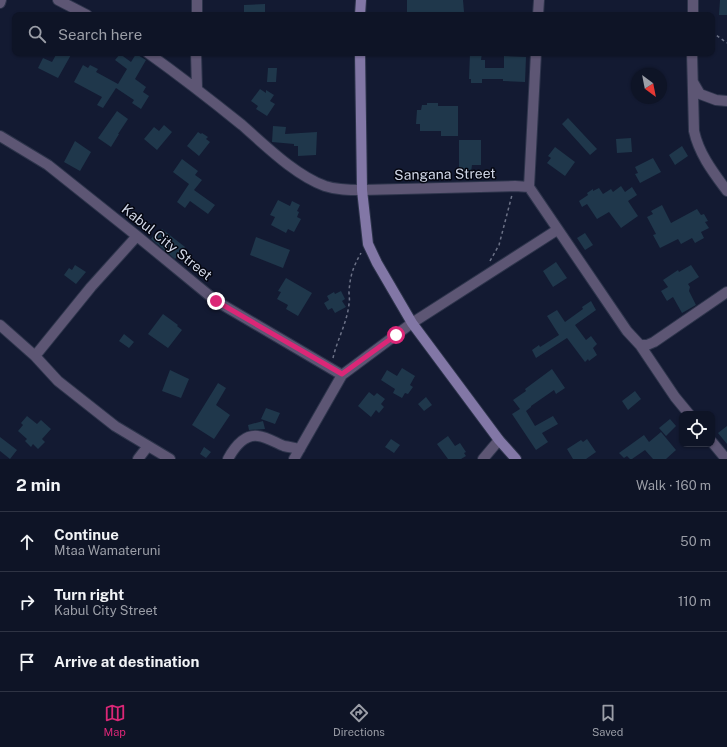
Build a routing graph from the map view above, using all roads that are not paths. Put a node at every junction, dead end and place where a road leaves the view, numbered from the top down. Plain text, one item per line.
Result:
1 (1, 0) edge
2 (58, 0) edge
3 (197, 0) edge
4 (361, 0) edge
5 (539, 0) edge
6 (693, 0) edge
7 (0, 3) edge
8 (81, 12) edge
9 (197, 12) edge
10 (360, 12) edge
11 (538, 12) edge
12 (693, 12) edge
13 (152, 56) edge
14 (196, 56) edge
15 (360, 56) edge
16 (536, 56) edge
17 (692, 56) edge
18 (692, 81) junction
19 (197, 88) junction
20 (727, 101) edge
21 (0, 136) edge
22 (529, 187) junction
23 (362, 190) junction
24 (727, 191) edge
25 (557, 230) junction
26 (137, 236) junction
27 (727, 292) edge
28 (412, 323) junction
29 (0, 325) edge
30 (640, 345) junction
31 (35, 356) junction
32 (342, 374) junction
33 (687, 411) edge
34 (499, 440) junction
35 (148, 446) junction
36 (715, 446) edge
37 (300, 449) junction
38 (138, 459) edge
39 (170, 459) edge
40 (228, 459) edge
41 (294, 459) edge
42 (483, 459) edge
43 (516, 459) edge
44 (726, 459) edge

1 - 7 street
2 - 8 street
3 - 9 street
4 - 10 street
5 - 11 street
6 - 12 street
13 - 19 street, Sangana Street
14 - 19 street
15 - 23 street
16 - 22 street
17 - 18 street
18 - 20 street
18 - 24 street
19 - 23 street, Sangana Street
21 - 26 street, Kabul City Street
22 - 23 street, Sangana Street
22 - 25 street
23 - 28 street
25 - 28 street
25 - 30 street
26 - 31 street
26 - 32 street, Kabul City Street
27 - 30 street
28 - 32 street
28 - 34 street
29 - 31 street
30 - 33 street
31 - 35 street
32 - 37 street
34 - 42 street
34 - 43 street
35 - 38 street
35 - 39 street
36 - 44 street
37 - 40 street
37 - 41 street

